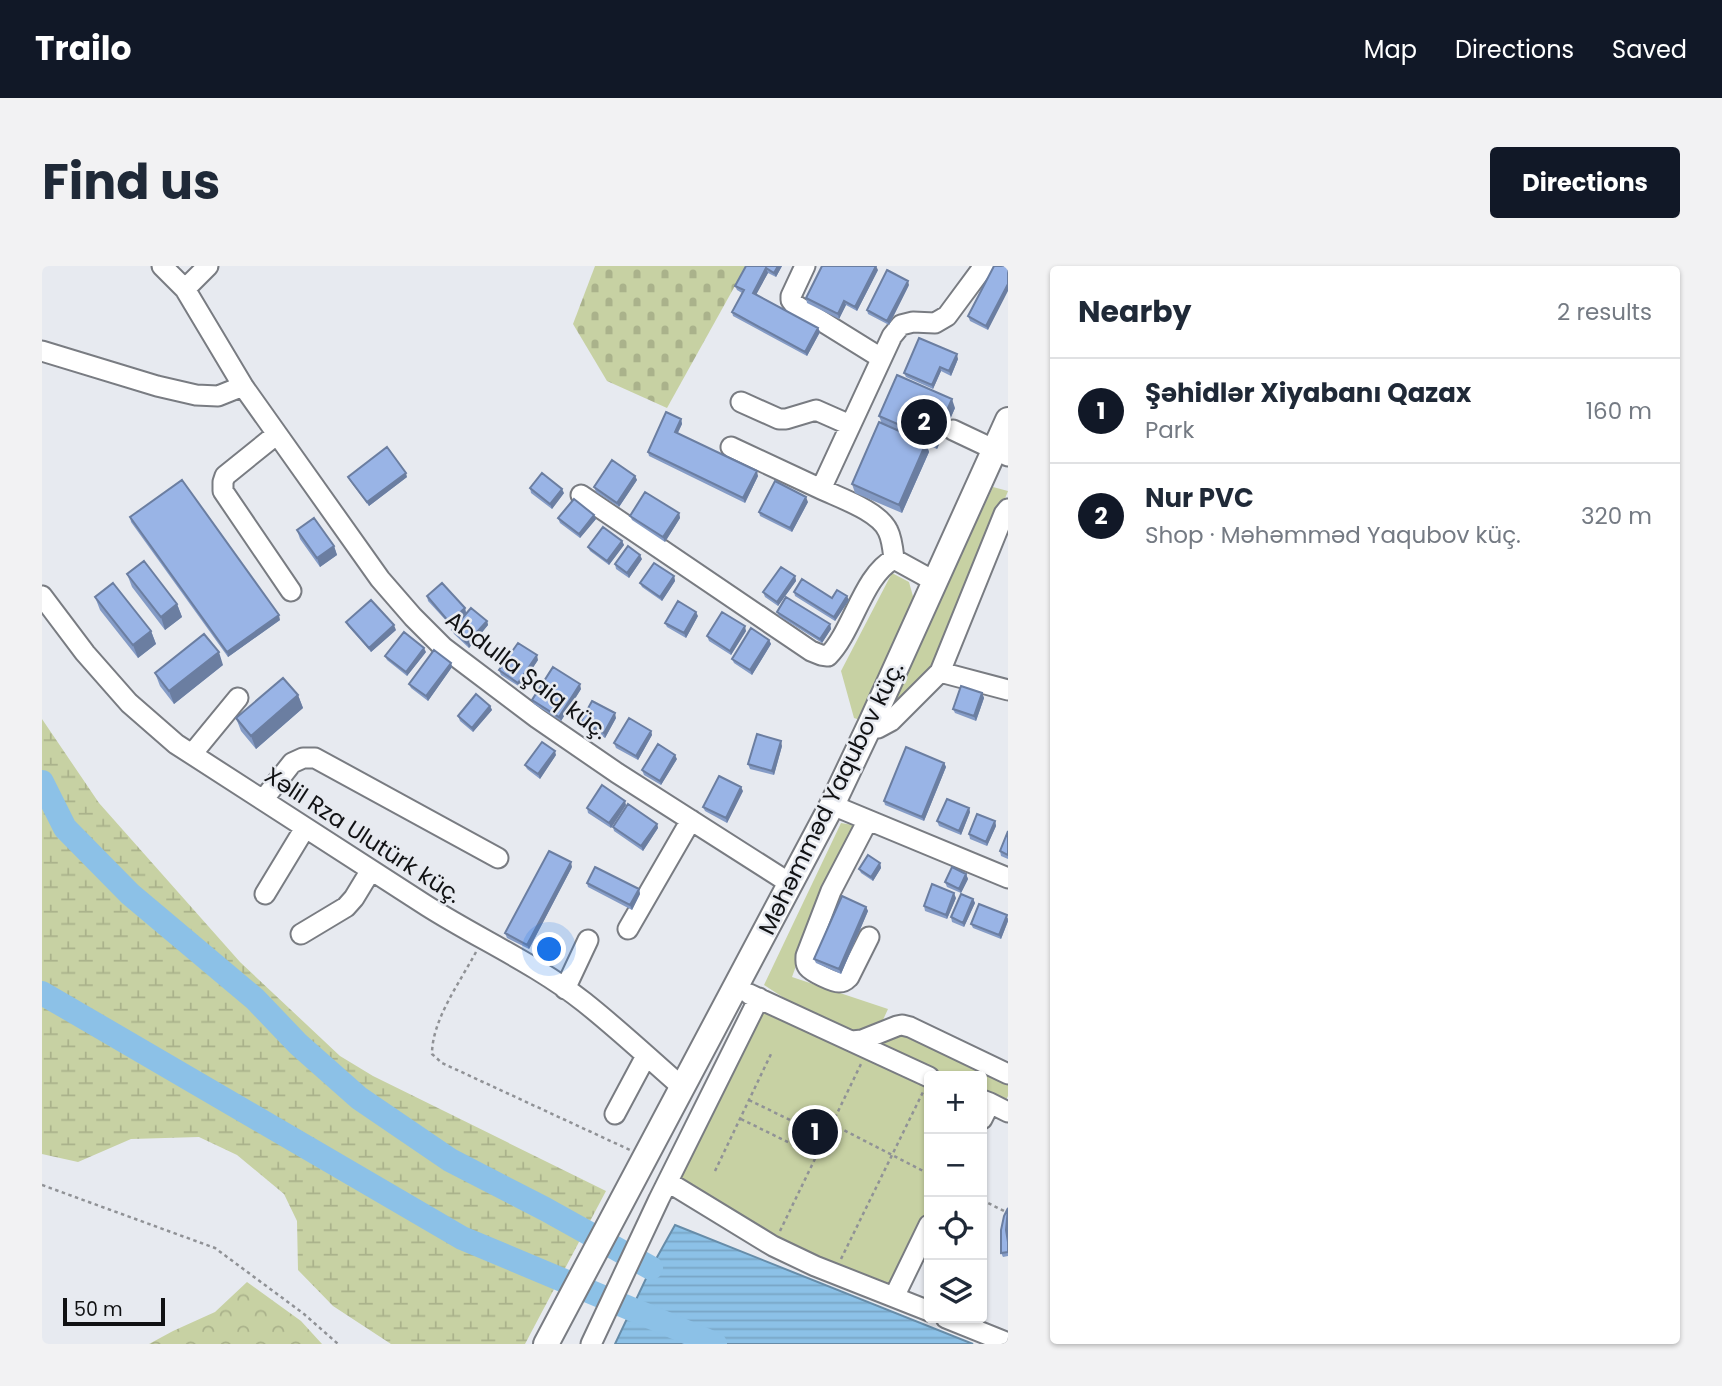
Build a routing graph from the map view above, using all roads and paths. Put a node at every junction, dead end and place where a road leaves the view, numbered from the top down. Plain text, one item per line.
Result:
1 (163, 266) edge
2 (208, 266) edge
3 (805, 266) edge
4 (984, 266) edge
5 (185, 289) junction
6 (42, 351) edge
7 (881, 358) junction
8 (243, 386) junction
9 (741, 402) dead end
10 (1008, 421) edge
11 (850, 425) junction
12 (953, 430) dead end
13 (277, 434) junction
14 (731, 447) dead end
15 (1001, 453) edge
16 (821, 489) junction
17 (581, 495) dead end
18 (1008, 509) edge
19 (894, 559) junction
20 (934, 581) junction
21 (291, 592) dead end
22 (42, 596) edge
23 (940, 672) junction
24 (1008, 690) edge
25 (238, 698) dead end
26 (870, 725) junction
27 (191, 754) junction
28 (263, 800) junction
29 (832, 805) junction
30 (691, 820) junction
31 (868, 820) junction
32 (305, 828) junction
33 (498, 858) dead end
34 (371, 870) junction
35 (1008, 878) edge
36 (790, 884) junction
37 (265, 894) dead end
38 (628, 929) dead end
39 (301, 934) dead end
40 (869, 937) dead end
41 (482, 940) junction
42 (588, 940) dead end
43 (736, 988) junction
44 (565, 989) junction
45 (758, 999) junction
46 (860, 1044) junction
47 (771, 1054) dead end
48 (646, 1056) junction
49 (1008, 1074) edge
50 (924, 1084) edge
51 (682, 1087) junction
52 (924, 1089) edge
53 (748, 1100) junction
54 (987, 1108) edge
55 (1008, 1112) edge
56 (615, 1114) dead end
57 (740, 1118) junction
58 (832, 1124) junction
59 (825, 1137) junction
60 (892, 1155) junction
61 (816, 1156) junction
62 (643, 1163) junction
63 (715, 1171) dead end
64 (924, 1171) edge
65 (42, 1185) edge
66 (664, 1191) junction
67 (987, 1202) edge
68 (1006, 1212) edge
69 (924, 1235) edge
70 (773, 1246) junction
71 (834, 1273) junction
72 (894, 1297) junction
73 (924, 1309) edge
74 (958, 1323) edge
75 (1008, 1343) edge
76 (338, 1344) edge
77 (546, 1344) edge
78 (591, 1344) edge

1 - 5 street, Abdulla Şaiq küç.
2 - 5 street
3 - 7 street
4 - 7 street
5 - 8 street, Abdulla Şaiq küç.
6 - 8 street
7 - 11 street
8 - 13 street, Abdulla Şaiq küç.
9 - 11 street
10 - 15 main road, Məhəmməd Yaqubov küç.
11 - 16 street
12 - 15 street
13 - 21 street
13 - 30 street, Abdulla Şaiq küç.
14 - 16 street
15 - 20 main road, Məhəmməd Yaqubov küç.
16 - 19 street
17 - 19 street
18 - 23 street
19 - 20 street
20 - 26 main road, Məhəmməd Yaqubov küç.
22 - 27 street, Xəlil Rza Ulutürk küç.
23 - 24 street
23 - 26 street
25 - 27 street
26 - 29 main road, Məhəmməd Yaqubov küç.
27 - 28 street, Xəlil Rza Ulutürk küç.
28 - 32 street, Xəlil Rza Ulutürk küç.
28 - 33 street
29 - 31 street
29 - 36 main road, Məhəmməd Yaqubov küç.
30 - 36 street, Abdulla Şaiq küç.
30 - 38 street
31 - 35 street
31 - 40 street
32 - 34 street, Xəlil Rza Ulutürk küç.
32 - 37 street
34 - 39 street
34 - 41 street, Xəlil Rza Ulutürk küç.
36 - 43 main road, Məhəmməd Yaqubov küç.
41 - 44 street, Xəlil Rza Ulutürk küç.
41 - 62 path
42 - 44 street
43 - 45 street
43 - 51 main road, Məhəmməd Yaqubov küç.
44 - 48 street, Xəlil Rza Ulutürk küç.
45 - 46 street
45 - 66 street
46 - 49 street
46 - 50 street
46 - 58 path
47 - 53 path
48 - 51 street, Xəlil Rza Ulutürk küç.
48 - 56 street
51 - 62 main road, Məhəmməd Yaqubov küç.
52 - 60 path
53 - 57 path
53 - 59 path
54 - 55 street
57 - 61 path
57 - 63 path
58 - 59 path
58 - 60 path
59 - 61 path
60 - 64 path
60 - 71 path
61 - 70 path
62 - 77 main road, Məhəmməd Yaqubov küç.
65 - 76 path
66 - 70 street
66 - 78 street
67 - 68 path
69 - 72 street
70 - 71 street
71 - 72 street
72 - 73 street
74 - 75 street

